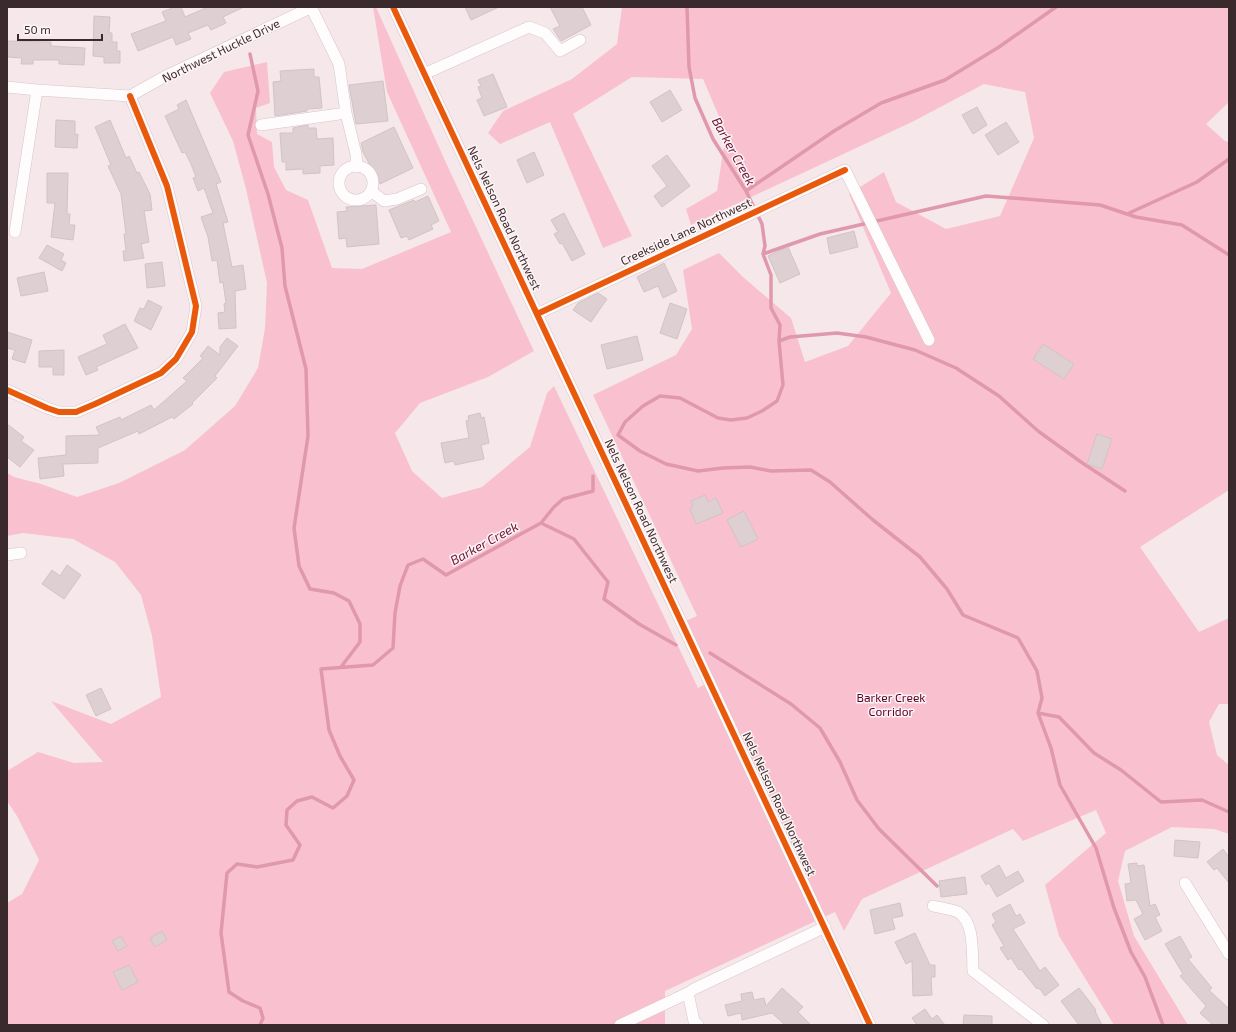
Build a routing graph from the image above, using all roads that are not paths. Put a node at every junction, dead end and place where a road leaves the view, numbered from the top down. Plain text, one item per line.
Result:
1 (311, 7) edge
2 (393, 7) edge
3 (580, 40) dead end
4 (424, 74) junction
5 (7, 87) edge
6 (37, 90) junction
7 (130, 96) junction
8 (346, 113) junction
9 (261, 125) dead end
10 (357, 167) junction
11 (421, 188) dead end
12 (371, 190) junction
13 (15, 232) dead end
14 (537, 314) junction
15 (929, 340) dead end
16 (7, 390) edge
17 (21, 553) dead end
18 (7, 555) edge
19 (1185, 882) dead end
20 (933, 906) dead end
21 (825, 928) junction
22 (1229, 954) edge
23 (688, 993) junction
24 (620, 1025) edge
25 (698, 1025) edge
26 (870, 1025) edge
27 (1043, 1025) edge

1 - 7 street, Northwest Huckle Drive
1 - 8 street
2 - 4 street, Nels Nelson Road Northwest
3 - 4 street
4 - 14 street, Nels Nelson Road Northwest
5 - 6 street
6 - 7 street
6 - 13 street
7 - 16 street
8 - 9 street
8 - 10 street
10 - 12 street
10 - 12 street
11 - 12 street
14 - 15 street, Creekside Lane Northwest
14 - 21 street, Nels Nelson Road Northwest
17 - 18 street
19 - 22 street
20 - 27 street
21 - 23 street
21 - 26 street, Nels Nelson Road Northwest
23 - 24 street
23 - 25 street

